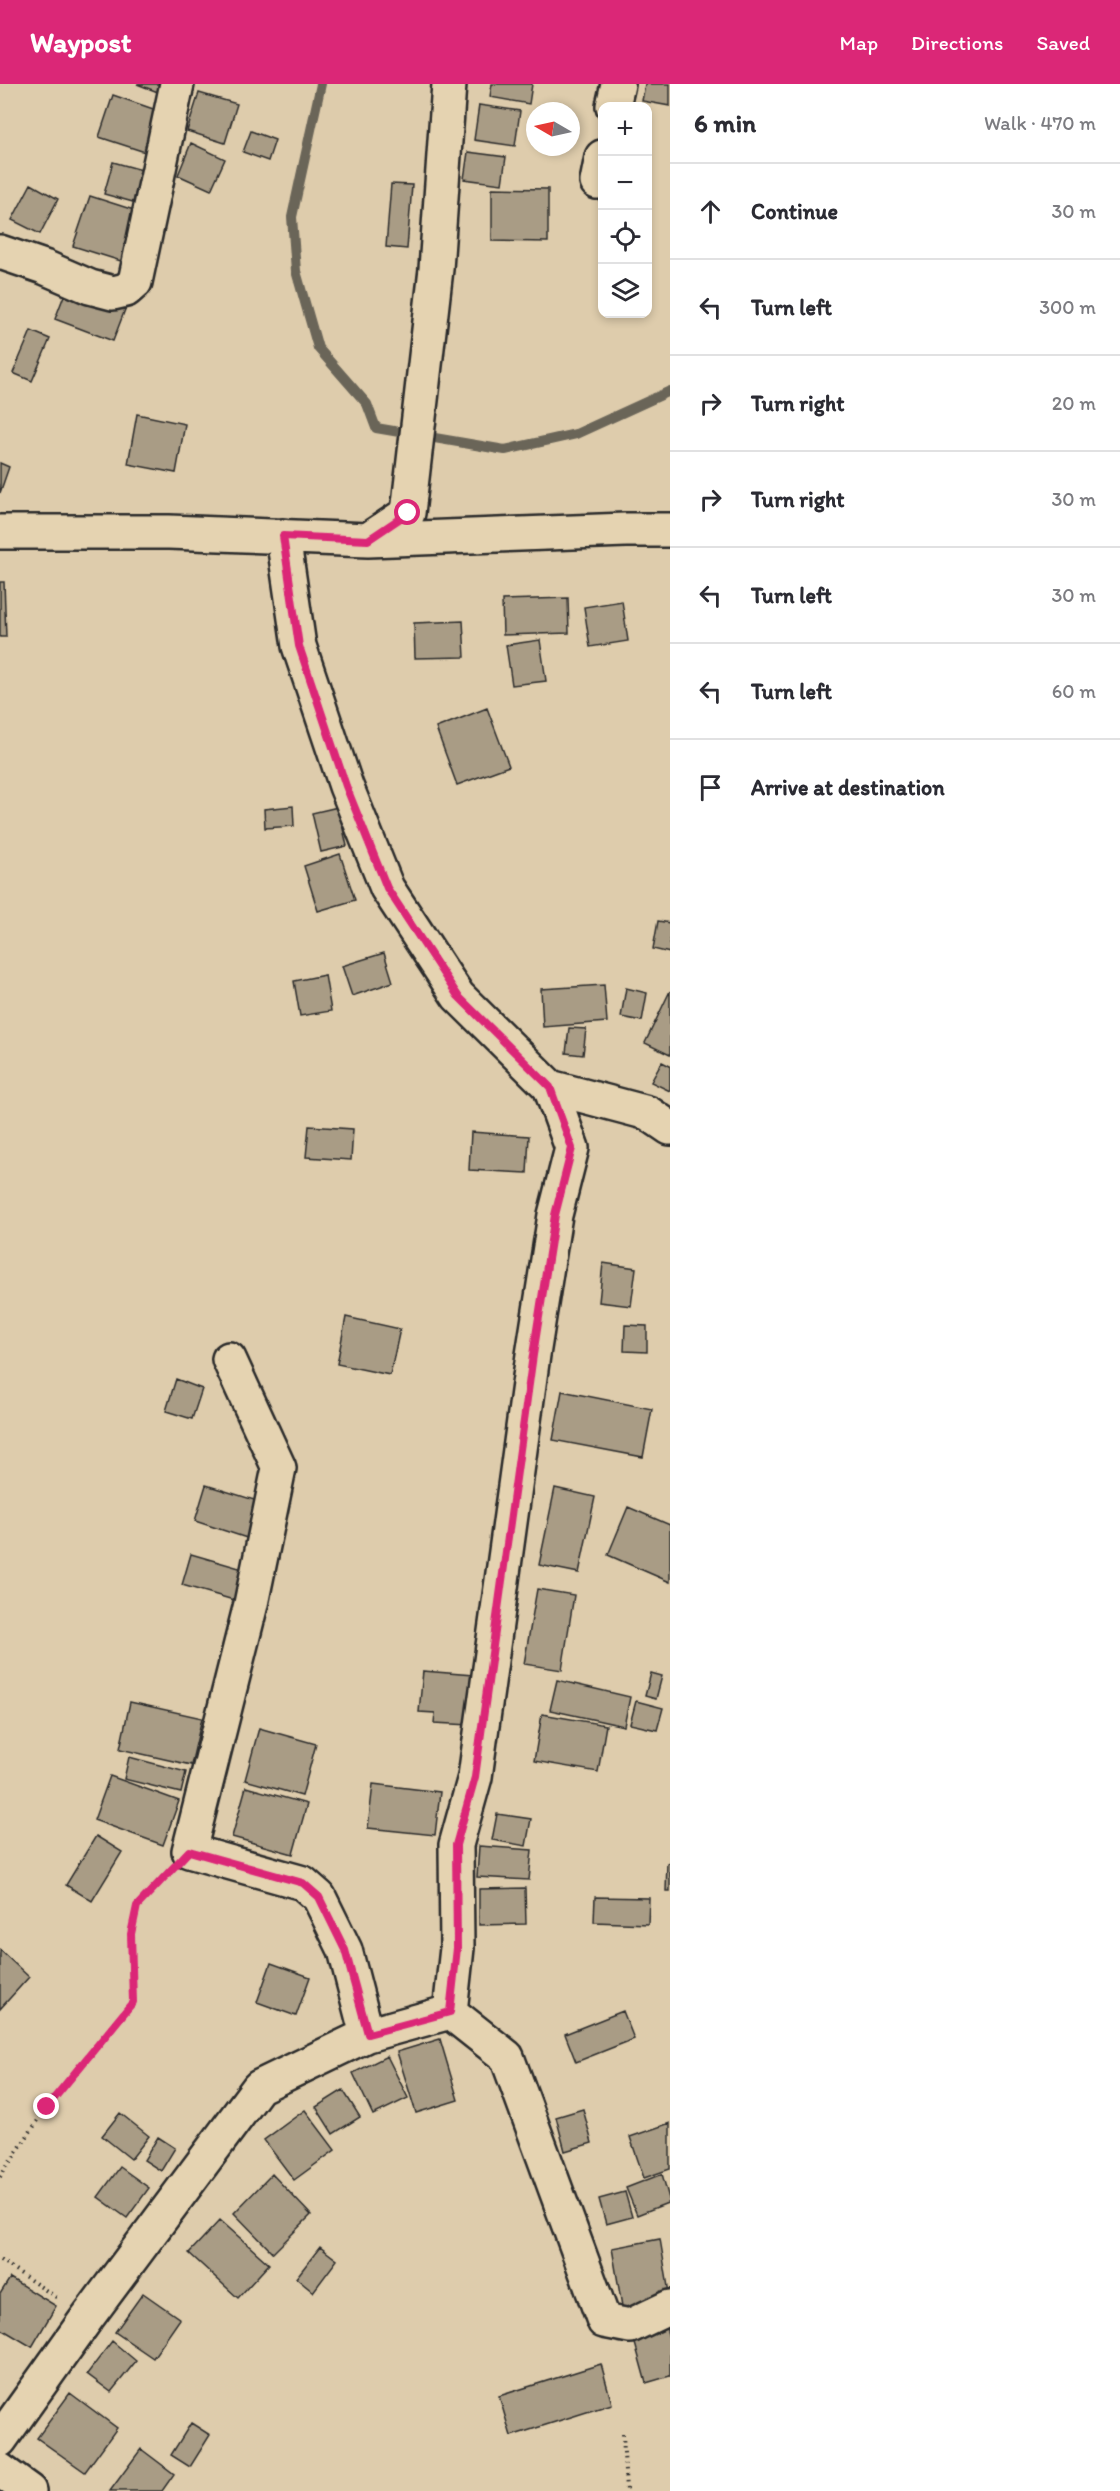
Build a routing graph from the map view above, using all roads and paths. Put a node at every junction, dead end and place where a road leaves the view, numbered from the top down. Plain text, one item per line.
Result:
1 (177, 84) edge
2 (448, 84) edge
3 (618, 84) edge
4 (614, 102) edge
5 (0, 252) edge
6 (670, 531) edge
7 (0, 532) edge
8 (283, 536) junction
9 (368, 540) junction
10 (550, 1087) junction
11 (670, 1128) edge
12 (229, 1359) dead end
13 (189, 1851) junction
14 (450, 2012) junction
15 (368, 2034) junction
16 (0, 2177) edge
17 (0, 2260) edge
18 (670, 2307) edge
19 (87, 2318) junction
20 (623, 2434) dead end
21 (0, 2440) edge
22 (0, 2470) edge
23 (29, 2491) edge
24 (626, 2491) edge

1 - 5 street
2 - 9 street
3 - 4 street
6 - 9 street
7 - 8 street
8 - 9 street
8 - 10 street
10 - 11 street
10 - 14 street
12 - 13 street
13 - 15 street
13 - 16 path
14 - 15 street
14 - 18 street
15 - 19 street
17 - 19 path
19 - 21 street
20 - 24 path
22 - 23 street

